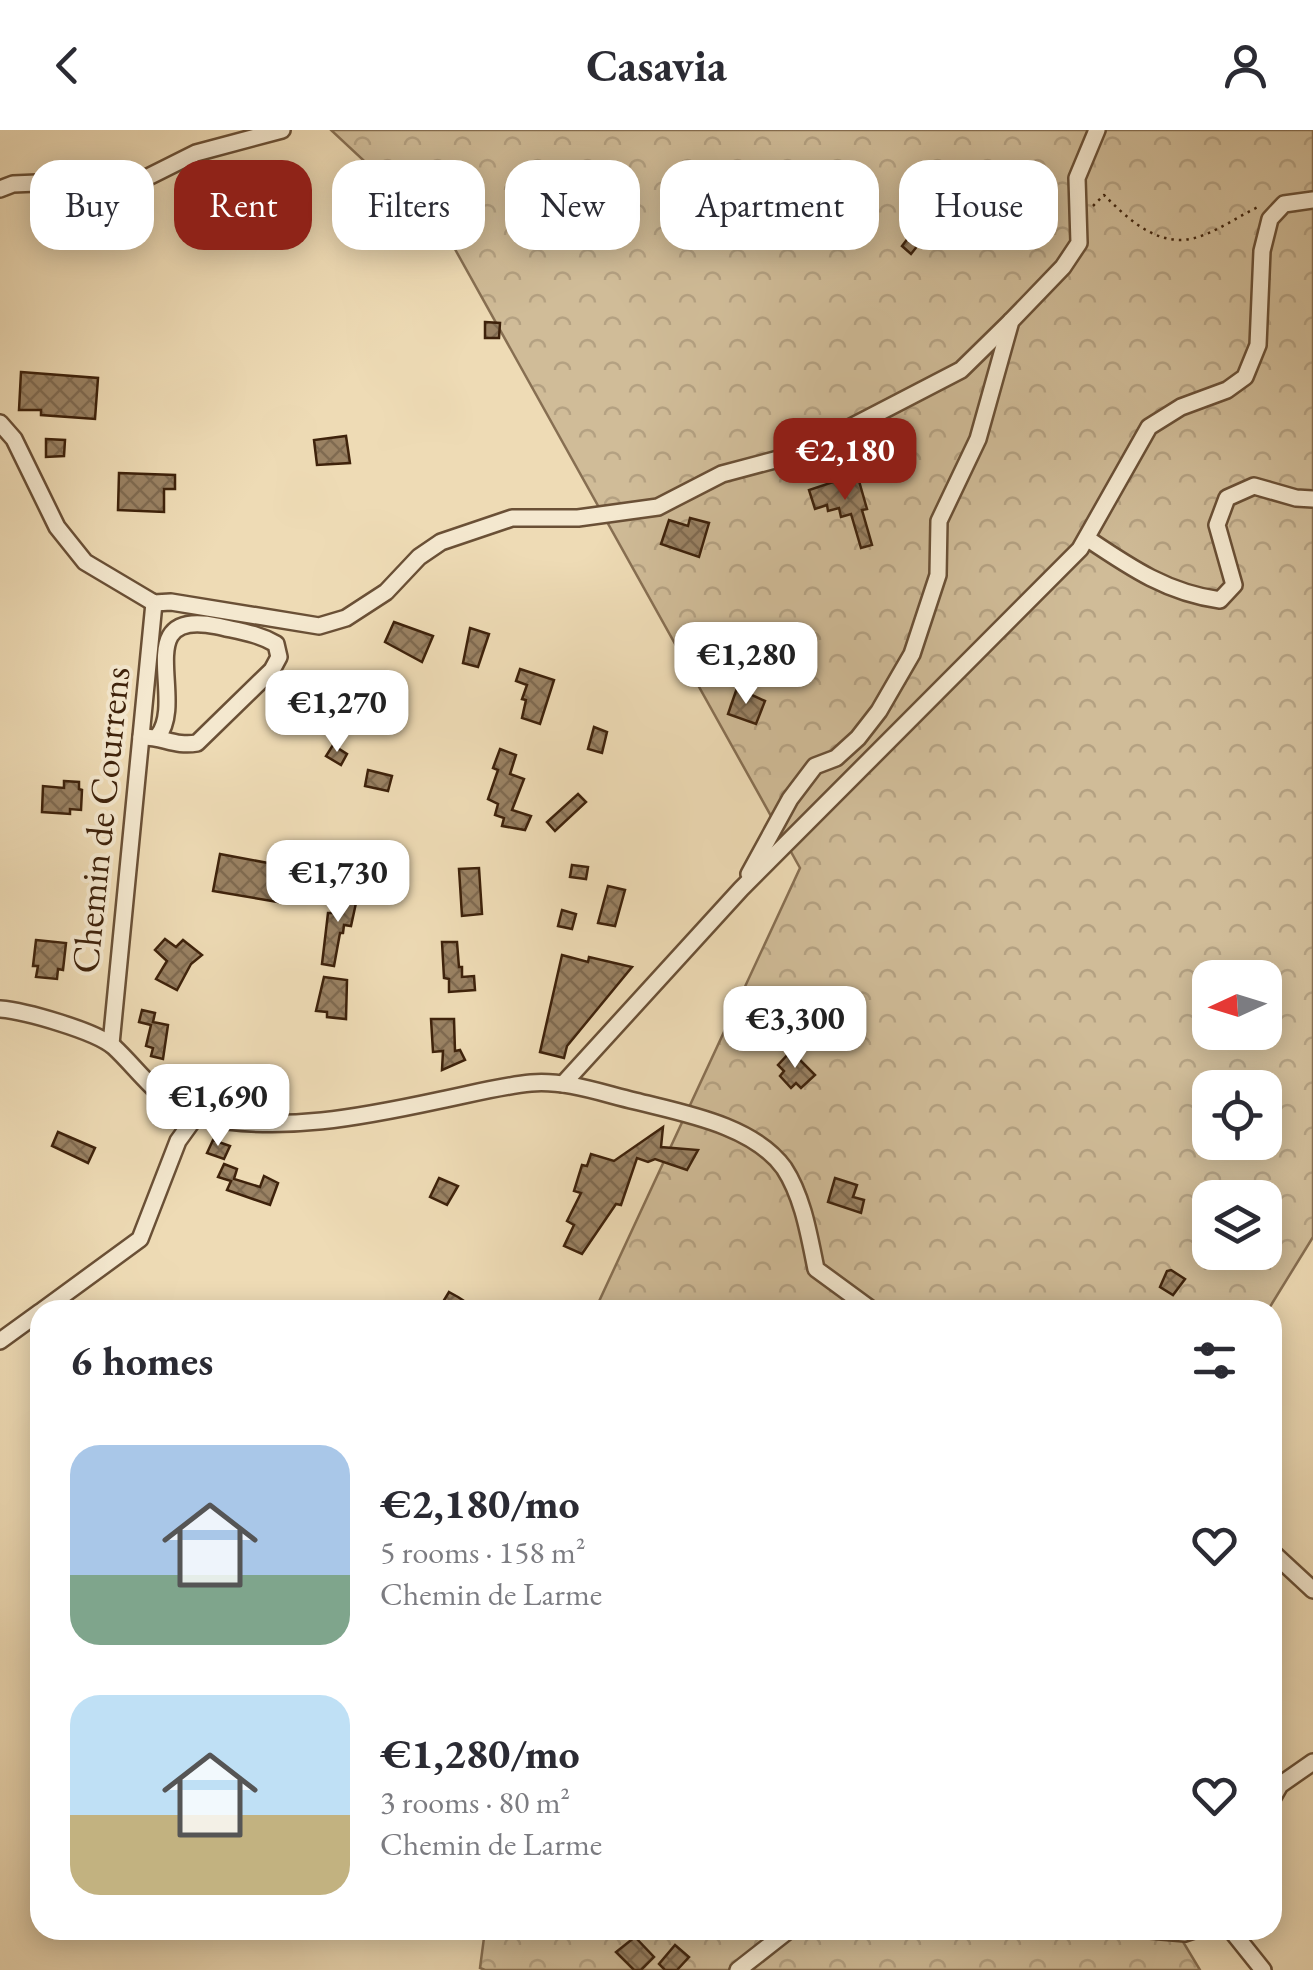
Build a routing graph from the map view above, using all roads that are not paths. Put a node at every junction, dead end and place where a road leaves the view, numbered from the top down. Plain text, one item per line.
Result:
1 (282, 130) edge
2 (1097, 130) edge
3 (0, 189) edge
4 (1313, 200) edge
5 (1011, 320) junction
6 (0, 423) edge
7 (1313, 499) edge
8 (1088, 539) junction
9 (154, 603) junction
10 (150, 737) junction
11 (740, 889) junction
12 (0, 1010) edge
13 (111, 1044) junction
14 (563, 1084) junction
15 (196, 1116) junction
16 (56, 1300) edge
17 (858, 1300) edge
18 (30, 1319) edge
19 (0, 1342) edge
20 (1282, 1561) edge
21 (1313, 1590) edge
22 (1313, 1762) edge
23 (1282, 1784) edge
24 (776, 1940) edge
25 (1239, 1940) edge
26 (738, 1970) edge
27 (1263, 1970) edge

1 - 3 street
2 - 5 street
4 - 8 street
5 - 9 street
5 - 11 street
6 - 9 street
7 - 8 street
8 - 11 street
9 - 10 street, Chemin de Courrens
10 - 10 street
10 - 13 street, Chemin de Courrens
11 - 14 street
12 - 13 street
13 - 15 street
14 - 15 street
14 - 17 street
15 - 16 street
18 - 19 street
20 - 21 street
22 - 23 street
24 - 26 street
25 - 27 street

